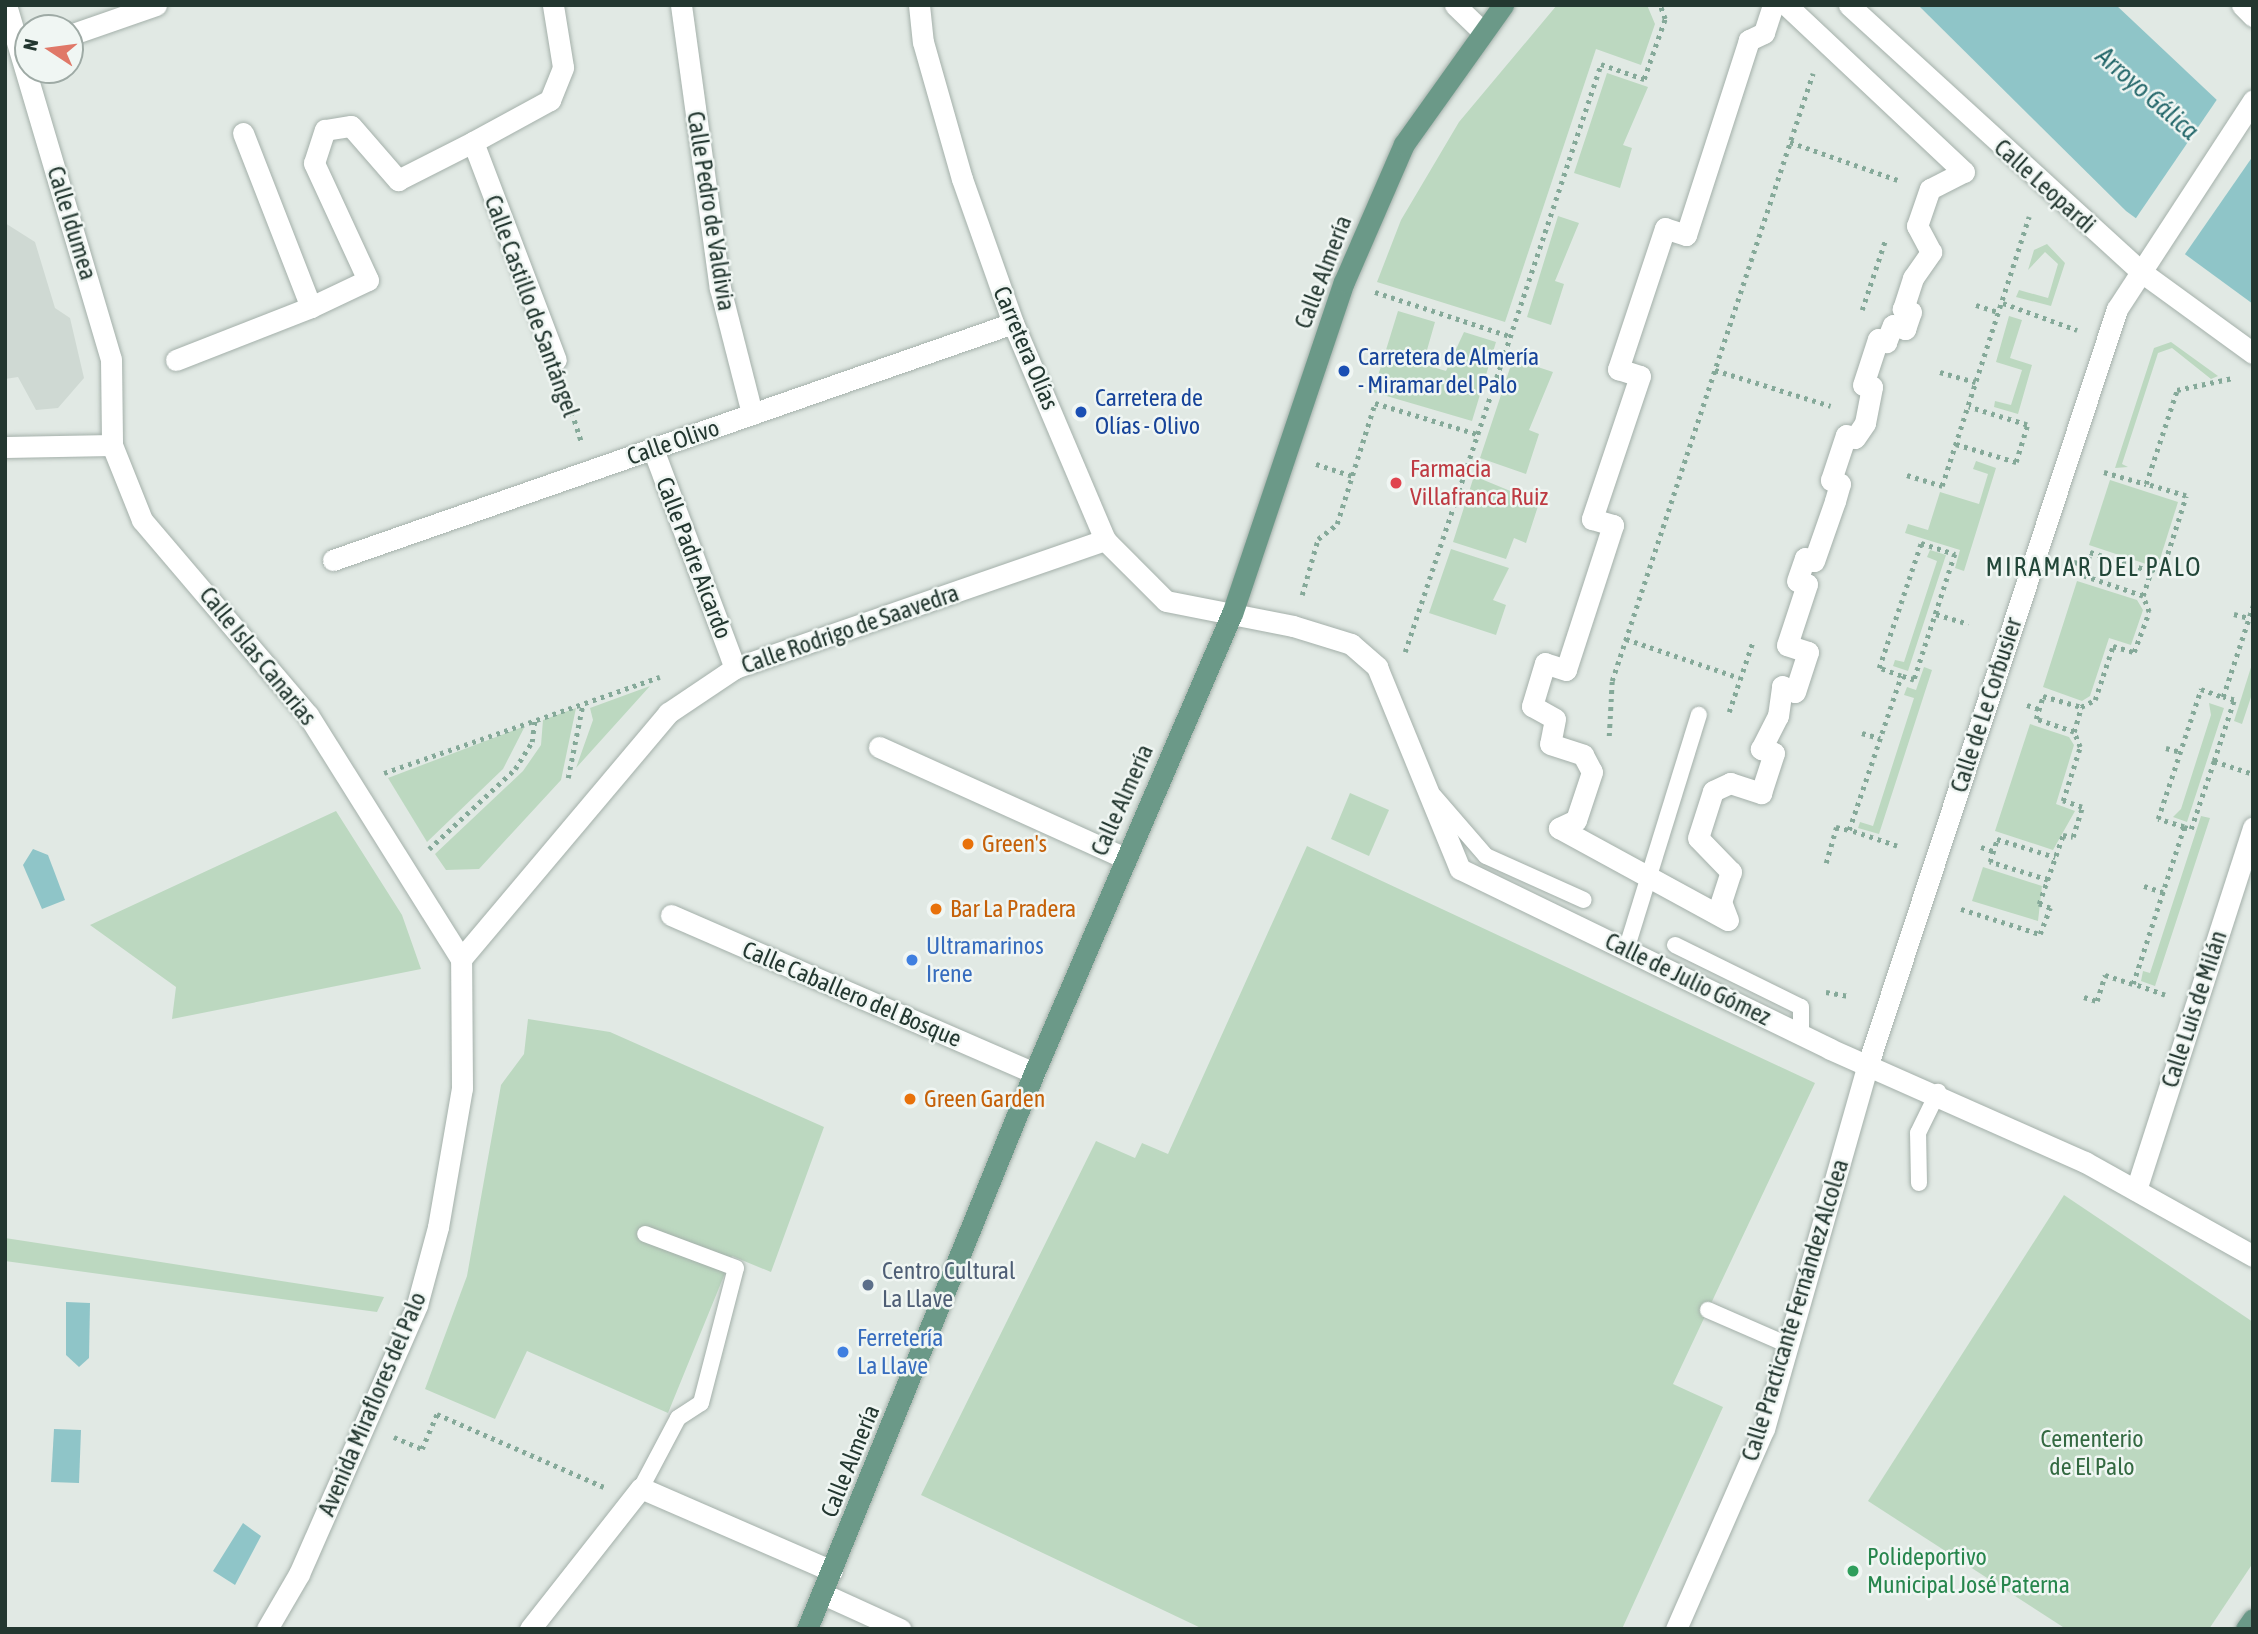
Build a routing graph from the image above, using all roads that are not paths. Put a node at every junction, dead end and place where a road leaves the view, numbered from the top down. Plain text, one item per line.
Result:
1 (6, 5) edge
2 (156, 5) edge
3 (553, 5) edge
4 (681, 5) edge
5 (919, 5) edge
6 (1455, 5) edge
7 (1503, 5) edge
8 (1773, 5) edge
9 (1786, 5) edge
10 (1849, 5) edge
11 (2242, 5) edge
12 (2253, 16) edge
13 (14, 25) edge
14 (84, 29) edge
15 (1481, 30) junction
16 (34, 84) edge
17 (2251, 102) edge
18 (243, 133) dead end
19 (473, 142) junction
20 (2145, 261) junction
21 (311, 307) junction
22 (1013, 323) junction
23 (2253, 353) edge
24 (176, 360) dead end
25 (556, 360) road end
26 (752, 414) junction
27 (112, 445) junction
28 (5, 447) edge
29 (653, 449) junction
30 (1105, 540) junction
31 (333, 560) dead end
32 (1232, 614) junction
33 (735, 668) junction
34 (1699, 715) dead end
35 (879, 747) dead end
36 (1434, 796) junction
37 (2253, 827) edge
38 (1125, 858) junction
39 (1648, 877) junction
40 (1584, 900) dead end
41 (671, 915) dead end
42 (1675, 945) dead end
43 (1626, 947) junction
44 (461, 959) junction
45 (1801, 1035) junction
46 (1868, 1064) junction
47 (1034, 1073) junction
48 (1938, 1092) junction
49 (1919, 1183) dead end
50 (2136, 1190) junction
51 (645, 1234) dead end
52 (2253, 1255) edge
53 (1707, 1310) dead end
54 (1788, 1345) junction
55 (641, 1488) junction
56 (832, 1572) junction
57 (823, 1594) junction
58 (2253, 1619) edge
59 (1681, 1627) edge
60 (267, 1629) edge
61 (530, 1629) edge
62 (807, 1629) edge
63 (900, 1629) edge
64 (2246, 1629) edge

1 - 13 street, Calle Idumea
2 - 14 street
3 - 19 street
4 - 26 street, Calle Pedro de Valdivia
5 - 22 street, Carretera Olías
6 - 15 street
7 - 15 main road, Calle Almería
8 - 39 street
9 - 39 street
10 - 20 street, Calle Leopardi
11 - 12 street
15 - 32 main road, Calle Almería
16 - 27 street, Calle Idumea
17 - 20 street, Calle de Le Corbusier
18 - 21 street
19 - 21 street
19 - 25 street, Calle Castillo de Santángel
20 - 23 street, Calle Leopardi
20 - 46 street, Calle de Le Corbusier
21 - 24 street
22 - 26 street, Calle Olivo
22 - 30 street, Carretera Olías
26 - 29 street, Calle Olivo
27 - 28 street
27 - 44 street, Calle Islas Canarias
29 - 31 street, Calle Olivo
29 - 33 street, Calle Padre Aicardo
30 - 32 street, Carretera Olías
30 - 33 street, Calle Rodrigo de Saavedra
32 - 36 street, Calle de Julio Gómez
32 - 38 main road, Calle Almería
33 - 44 street, Calle Rodrigo de Saavedra
34 - 39 lane
35 - 38 street
36 - 40 lane
36 - 43 street, Calle de Julio Gómez
37 - 50 street, Calle Luis de Milán
38 - 47 main road, Calle Almería
39 - 43 lane
41 - 47 street, Calle Caballero del Bosque
42 - 45 lane
43 - 45 street, Calle de Julio Gómez
44 - 60 street, Avenida Miraflores del Palo
45 - 46 street, Calle de Julio Gómez
46 - 48 street, Calle de Julio Gómez
46 - 54 street, Calle Practicante Fernández Alcolea
47 - 56 main road, Calle Almería
48 - 49 lane
48 - 50 street, Calle de Julio Gómez
50 - 52 street, Calle de Julio Gómez
51 - 55 lane
53 - 54 lane
54 - 59 street, Calle Practicante Fernández Alcolea
55 - 56 street
55 - 61 street
56 - 57 main road, Calle Almería
57 - 62 main road, Calle Almería
57 - 63 street
58 - 64 main road

